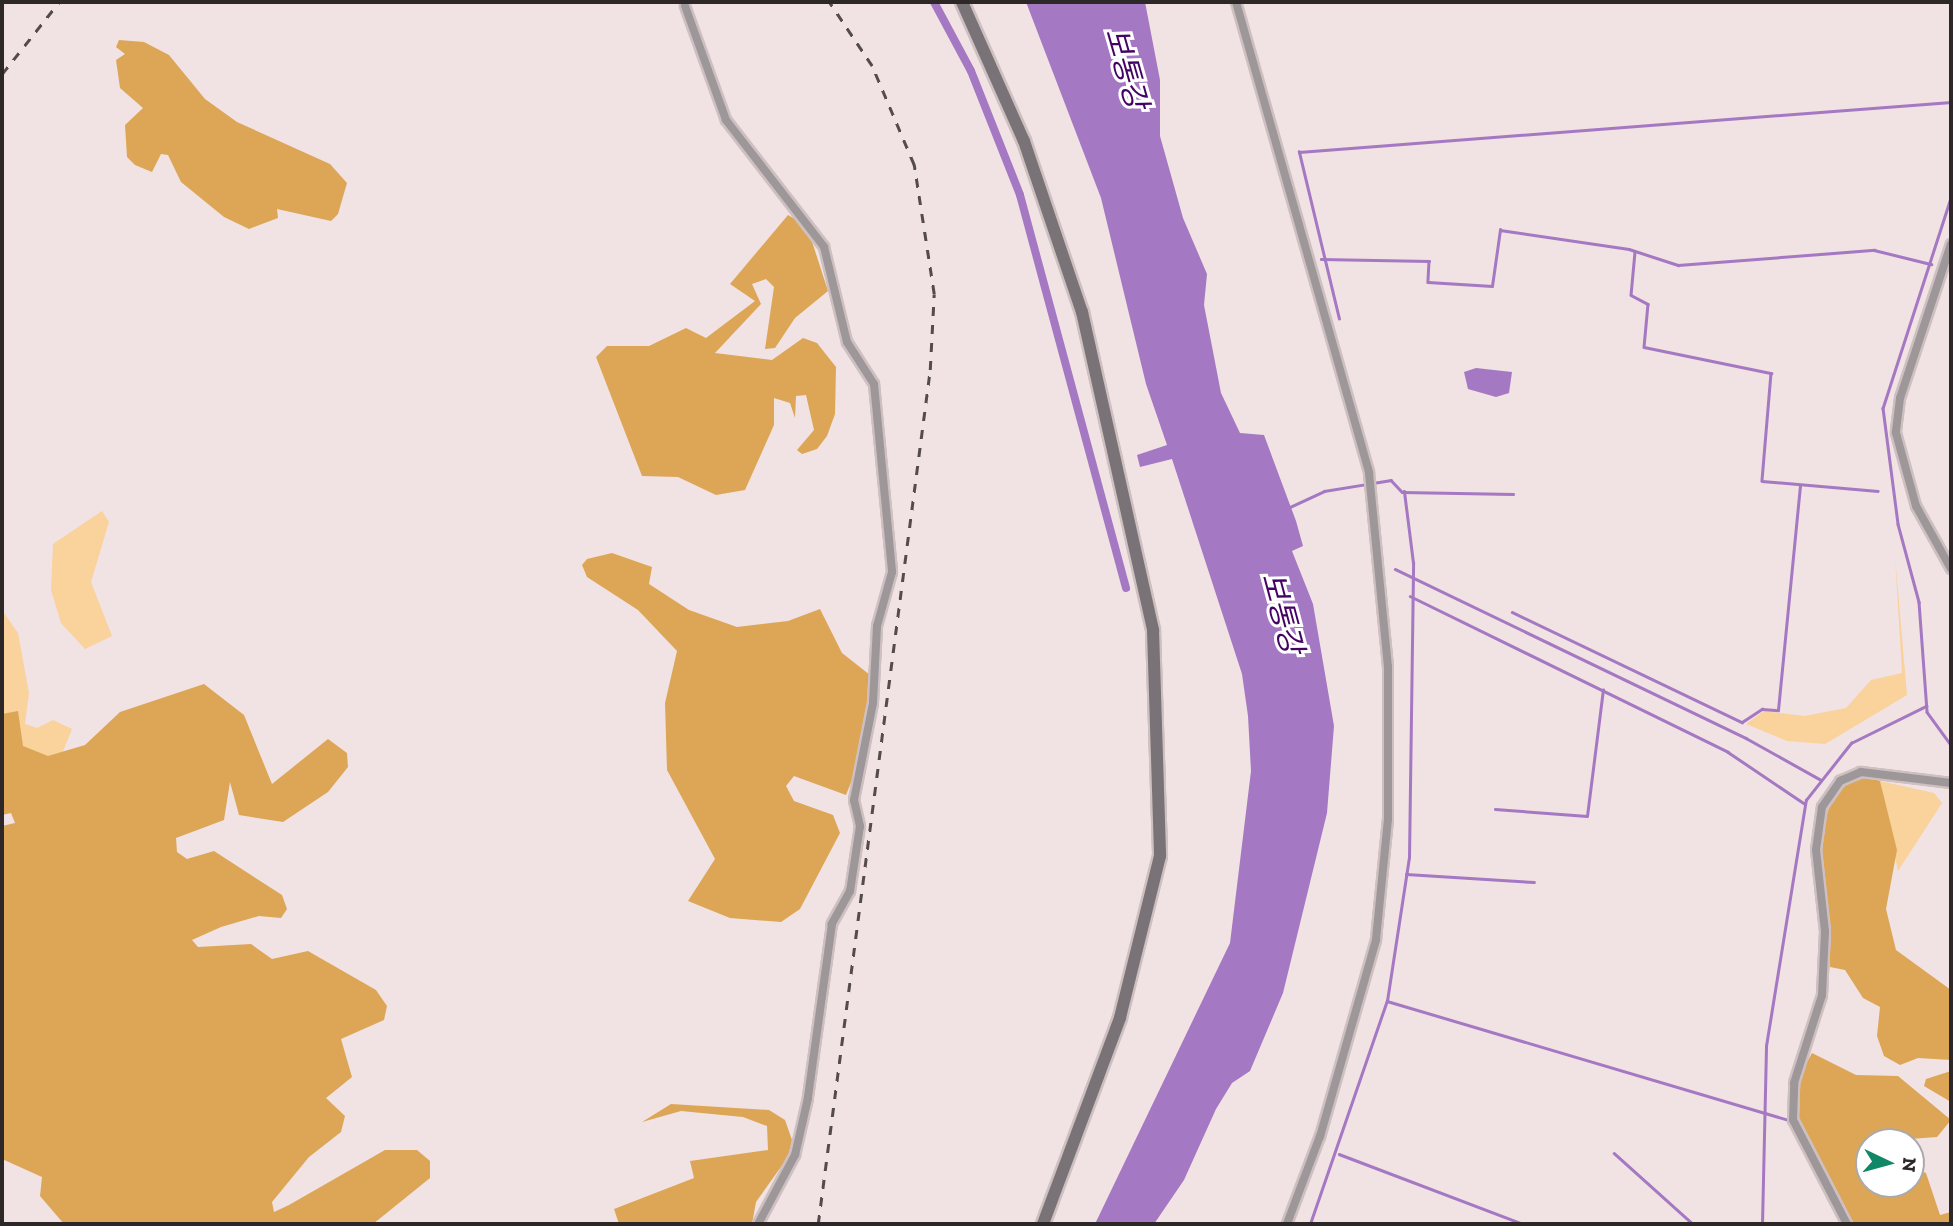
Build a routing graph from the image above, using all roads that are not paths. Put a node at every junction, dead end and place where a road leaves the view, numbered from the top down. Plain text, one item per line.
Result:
1 (962, 2) edge
2 (1236, 2) edge
3 (684, 6) dead end
4 (1951, 244) edge
5 (1951, 569) edge
6 (1950, 785) edge
7 (758, 1224) edge
8 (1043, 1224) edge
9 (1287, 1224) edge
10 (1847, 1224) edge

1 - 8 main road
2 - 9 street
3 - 7 street
4 - 5 street
6 - 10 street

